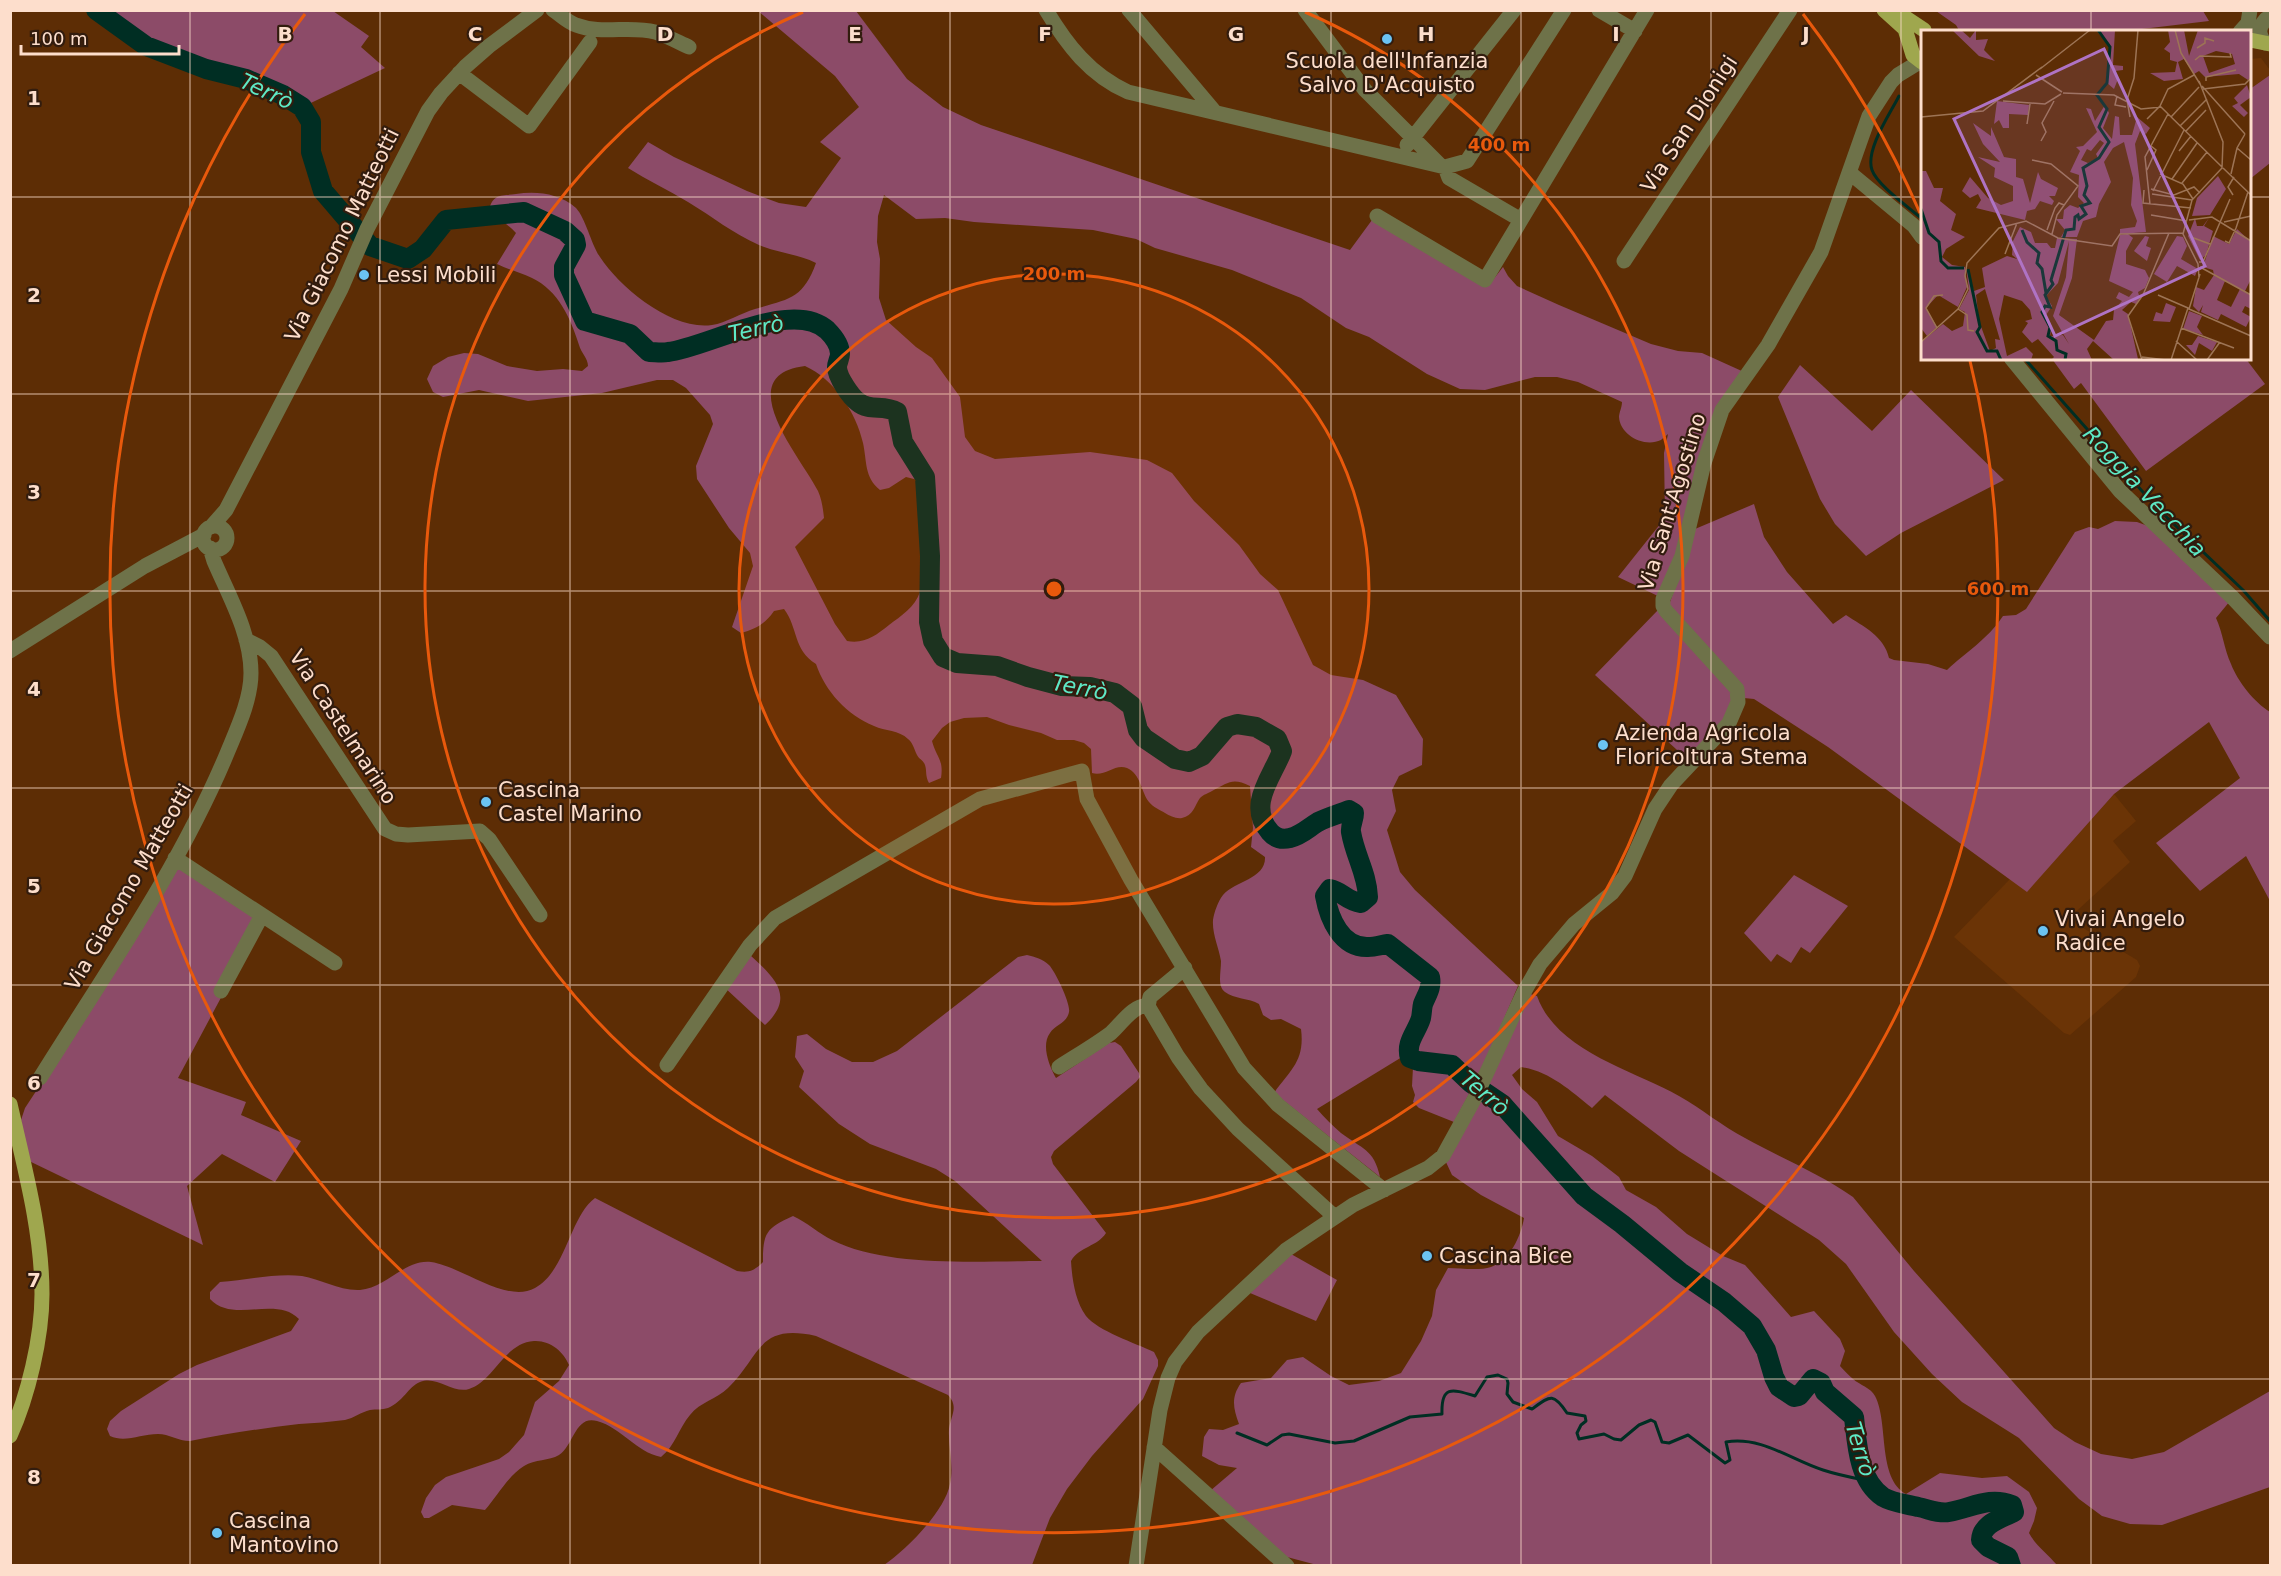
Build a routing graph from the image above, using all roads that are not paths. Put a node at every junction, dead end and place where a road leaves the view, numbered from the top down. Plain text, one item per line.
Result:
1 (537, 10) edge
2 (553, 10) edge
3 (1046, 10) edge
4 (1129, 10) edge
5 (1514, 10) edge
6 (1564, 10) edge
7 (1599, 10) edge
8 (1647, 10) edge
9 (1790, 10) edge
10 (1884, 10) edge
11 (1895, 10) edge
12 (2250, 10) edge
13 (2266, 10) edge
14 (1309, 12) edge
15 (2271, 13) edge
16 (2271, 18) edge
17 (1928, 30) edge
18 (2242, 30) edge
19 (1635, 31) junction
20 (1921, 33) edge
21 (2251, 40) edge
22 (590, 42) dead end
23 (2269, 46) edge
24 (689, 47) dead end
25 (2251, 47) edge
26 (1916, 55) edge
27 (459, 73) junction
28 (1215, 112) junction
29 (1412, 138) junction
30 (1400, 155) junction
31 (1443, 166) junction
32 (1850, 173) junction
33 (1377, 216) dead end
34 (1521, 220) junction
35 (1921, 235) edge
36 (1624, 261) dead end
37 (2013, 360) edge
38 (213, 539) junction
39 (2271, 637) edge
40 (246, 640) junction
41 (10, 651) edge
42 (175, 858) junction
43 (262, 915) junction
44 (540, 915) dead end
45 (335, 963) dead end
46 (1185, 968) junction
47 (221, 991) dead end
48 (1148, 1006) junction
49 (667, 1065) dead end
50 (1059, 1067) dead end
51 (40, 1078) dead end
52 (10, 1104) edge
53 (1384, 1190) junction
54 (1335, 1217) junction
55 (10, 1436) edge
56 (1154, 1447) junction
57 (1136, 1566) edge
58 (1287, 1566) edge

1 - 27 street, Via Giacomo Matteotti
2 - 24 street
3 - 28 street
4 - 28 street
5 - 29 street
6 - 31 street
7 - 19 street
8 - 19 street
9 - 36 street, Via San Dionigi
10 - 26 main road
11 - 17 main road
12 - 18 street
13 - 15 street
14 - 29 street
16 - 23 street
19 - 34 street
20 - 26 main road
21 - 23 main road
22 - 27 street
23 - 25 main road
26 - 32 street, Via Sant'Agostino
27 - 38 street, Via Giacomo Matteotti
28 - 30 street
29 - 30 street
29 - 31 street
30 - 31 street
31 - 34 street
32 - 35 street
32 - 53 street, Via Sant'Agostino
33 - 34 street
37 - 39 street
38 - 40 street, Via Giacomo Matteotti
38 - 41 street
40 - 42 street, Via Giacomo Matteotti
40 - 44 street, Via Castelmarino
42 - 43 street
42 - 51 street, Via Giacomo Matteotti
43 - 45 street
43 - 47 street
46 - 48 street
46 - 49 street
46 - 53 street
48 - 50 street
48 - 54 street
52 - 55 main road
53 - 54 street, Via Sant'Agostino
54 - 56 street, Via Sant'Agostino
56 - 57 street, Via Sant'Agostino
56 - 58 street

